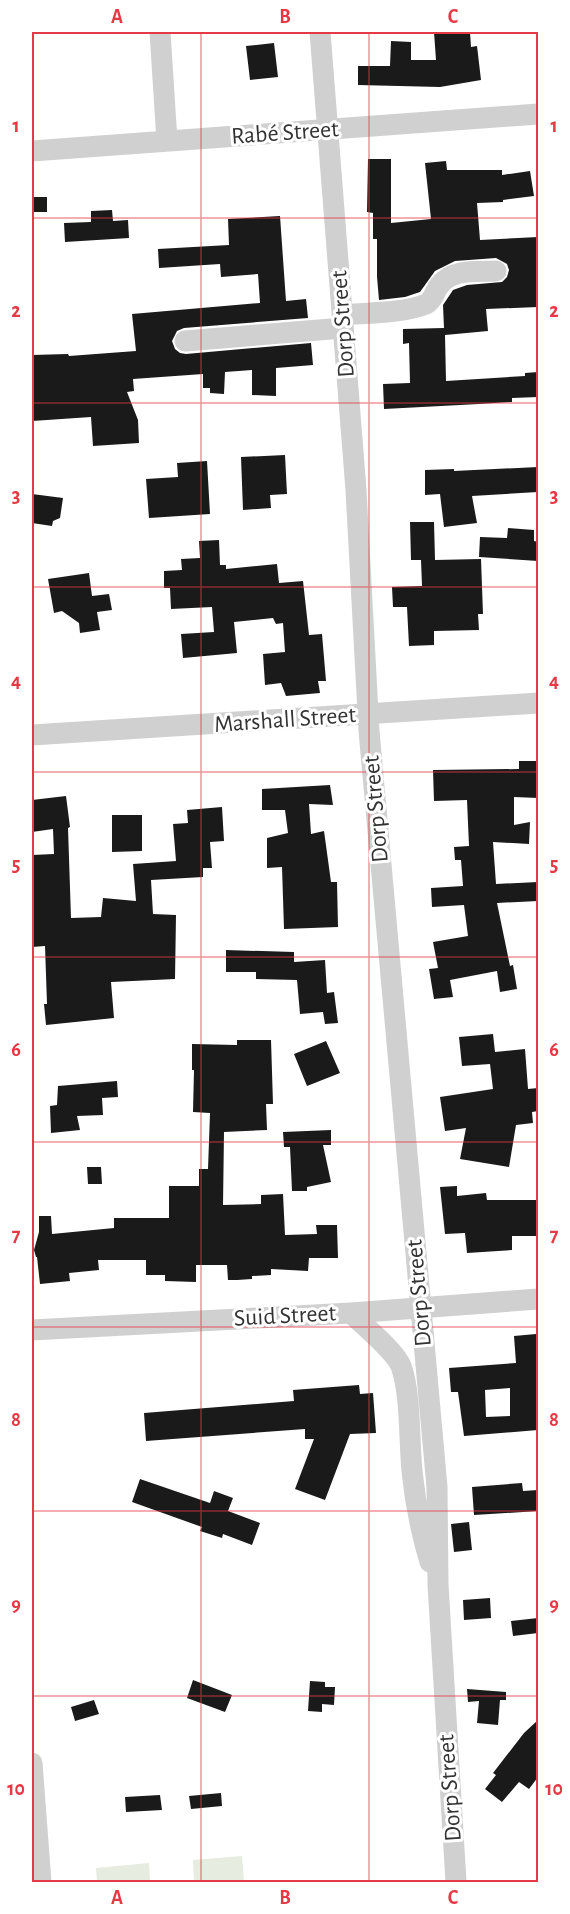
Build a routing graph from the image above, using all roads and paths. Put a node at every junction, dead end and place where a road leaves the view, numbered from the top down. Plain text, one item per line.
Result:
1 (160, 32) edge
2 (320, 32) edge
3 (538, 114) edge
4 (328, 130) junction
5 (167, 141) junction
6 (32, 151) edge
7 (496, 272) dead end
8 (343, 321) junction
9 (185, 341) dead end
10 (538, 703) edge
11 (368, 715) junction
12 (32, 735) edge
13 (538, 1299) edge
14 (421, 1307) junction
15 (351, 1313) junction
16 (32, 1330) edge
17 (438, 1585) junction
18 (32, 1763) edge
19 (40, 1882) edge
20 (456, 1882) edge

1 - 5 street
2 - 4 street, Dorp Street
3 - 4 street, Rabé Street
4 - 5 street, Rabé Street
4 - 8 street, Dorp Street
5 - 6 street, Rabé Street
7 - 8 street
8 - 9 street
8 - 11 street, Dorp Street
10 - 11 street, Marshall Street
11 - 12 street, Marshall Street
11 - 14 street, Dorp Street
13 - 14 street, Suid Street
14 - 15 street, Suid Street
14 - 17 street, Dorp Street
15 - 16 street, Suid Street
15 - 17 street, Dorp Street
17 - 20 street, Dorp Street
18 - 19 street

